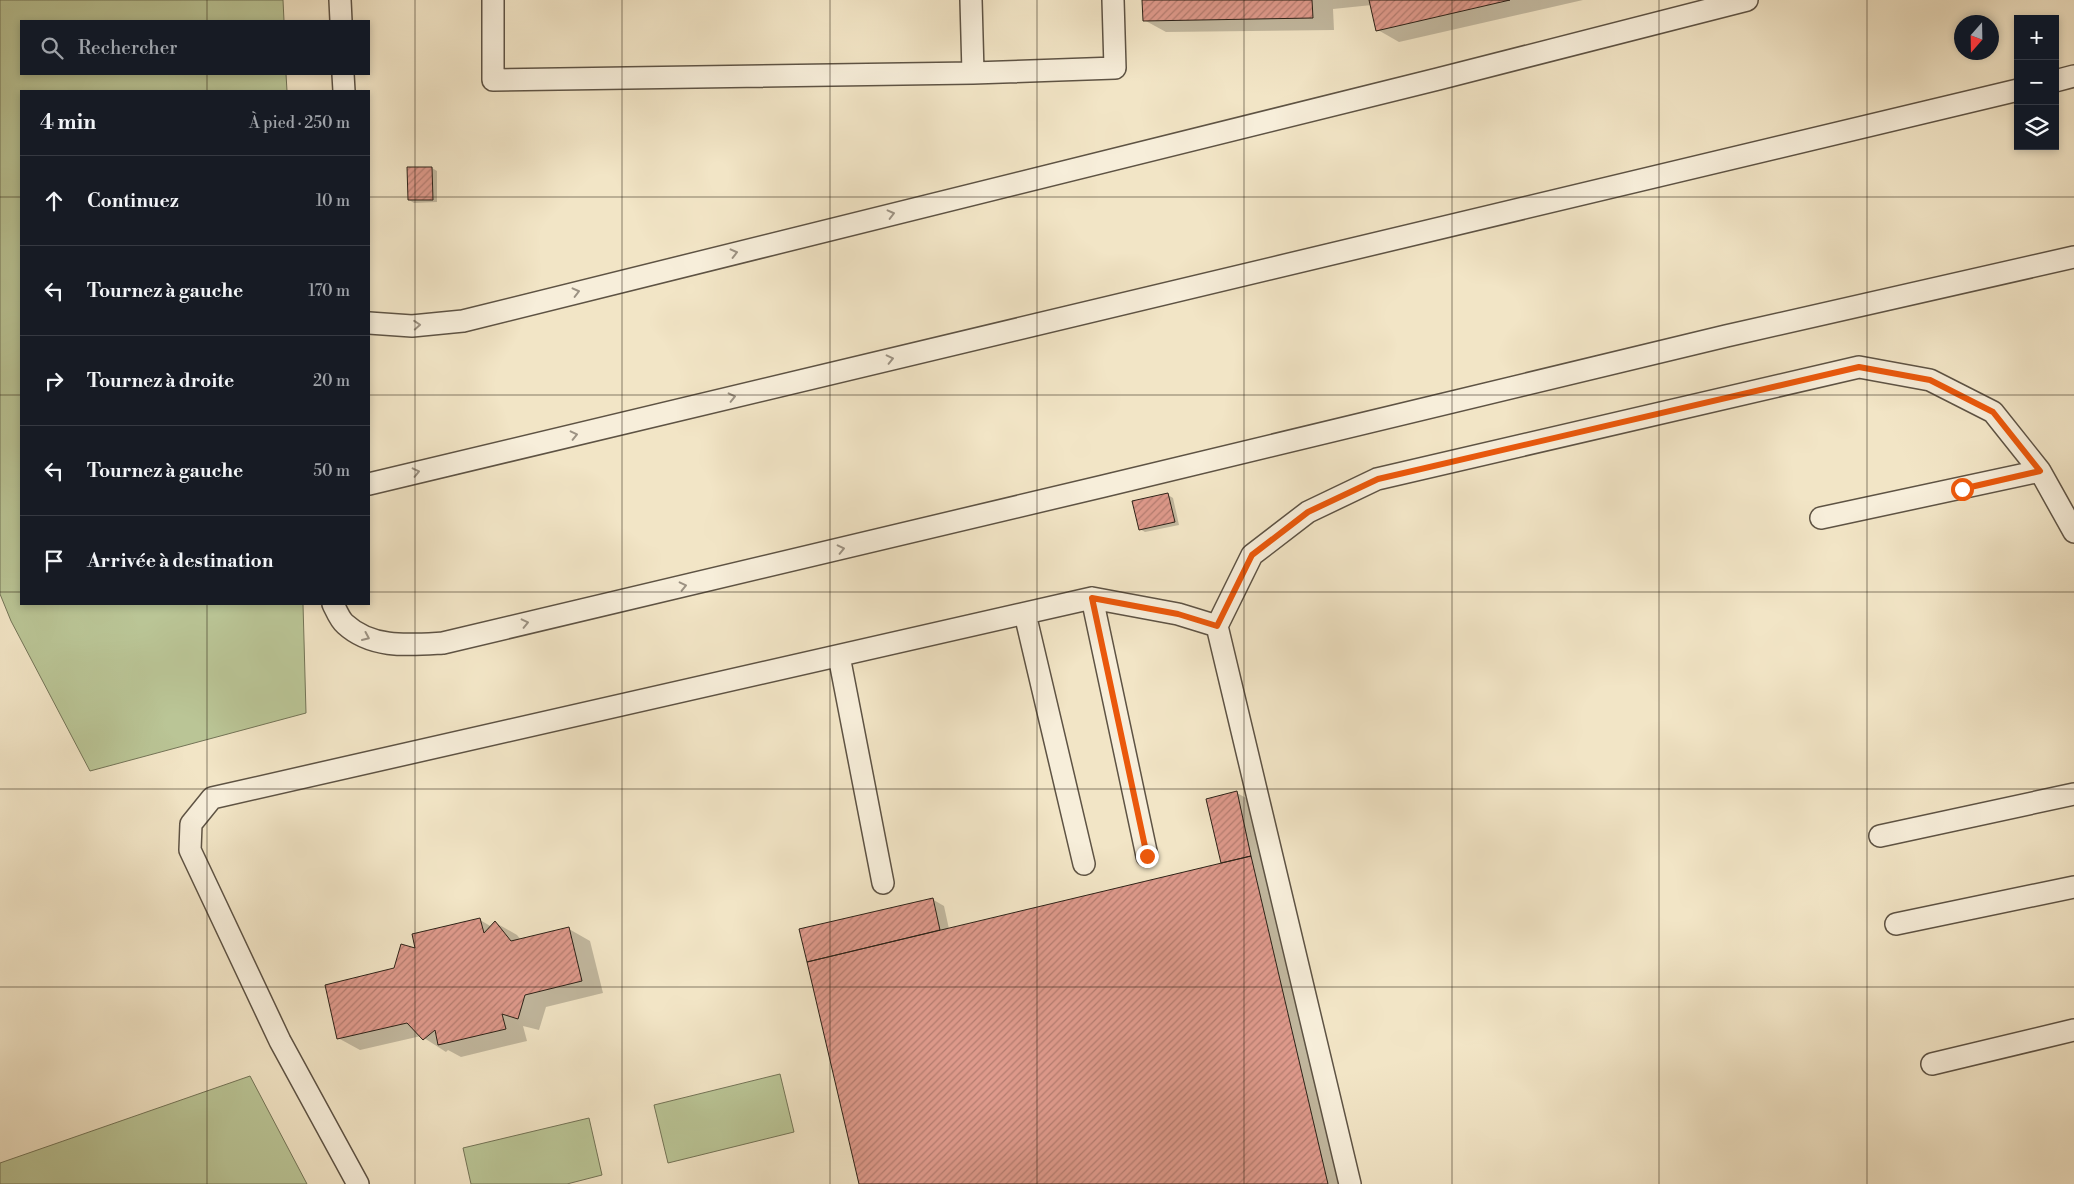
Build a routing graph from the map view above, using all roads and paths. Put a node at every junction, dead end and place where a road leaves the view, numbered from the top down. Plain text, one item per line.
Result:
1 (340, 0) edge
2 (493, 0) edge
3 (971, 0) edge
4 (1114, 0) edge
5 (1747, 0) edge
6 (341, 20) edge
7 (973, 73) junction
8 (343, 75) edge
9 (2074, 76) edge
10 (2059, 80) edge
11 (344, 90) edge
12 (2014, 91) edge
13 (2074, 256) edge
14 (370, 323) edge
15 (2040, 471) junction
16 (370, 484) edge
17 (1821, 518) dead end
18 (2074, 532) edge
19 (1092, 598) junction
20 (334, 605) edge
21 (1025, 614) junction
22 (1217, 626) junction
23 (839, 656) junction
24 (2074, 794) edge
25 (1880, 836) dead end
26 (1147, 856) dead end
27 (1084, 864) dead end
28 (884, 883) dead end
29 (2074, 887) edge
30 (1896, 924) dead end
31 (2074, 1030) edge
32 (1932, 1064) dead end
33 (358, 1184) edge
34 (1350, 1184) edge

1 - 6 lane
2 - 7 lane
3 - 7 lane
4 - 7 lane
14 -> 5 lane
8 - 11 lane
9 - 10 lane
16 -> 12 lane
20 -> 13 lane
15 - 17 lane
15 - 18 lane
15 - 22 lane
19 - 21 lane
19 - 22 lane
19 - 26 lane
21 - 23 lane
21 - 27 lane
22 - 34 lane
23 - 28 lane
23 - 33 lane
24 - 25 lane
29 - 30 lane
31 - 32 lane

